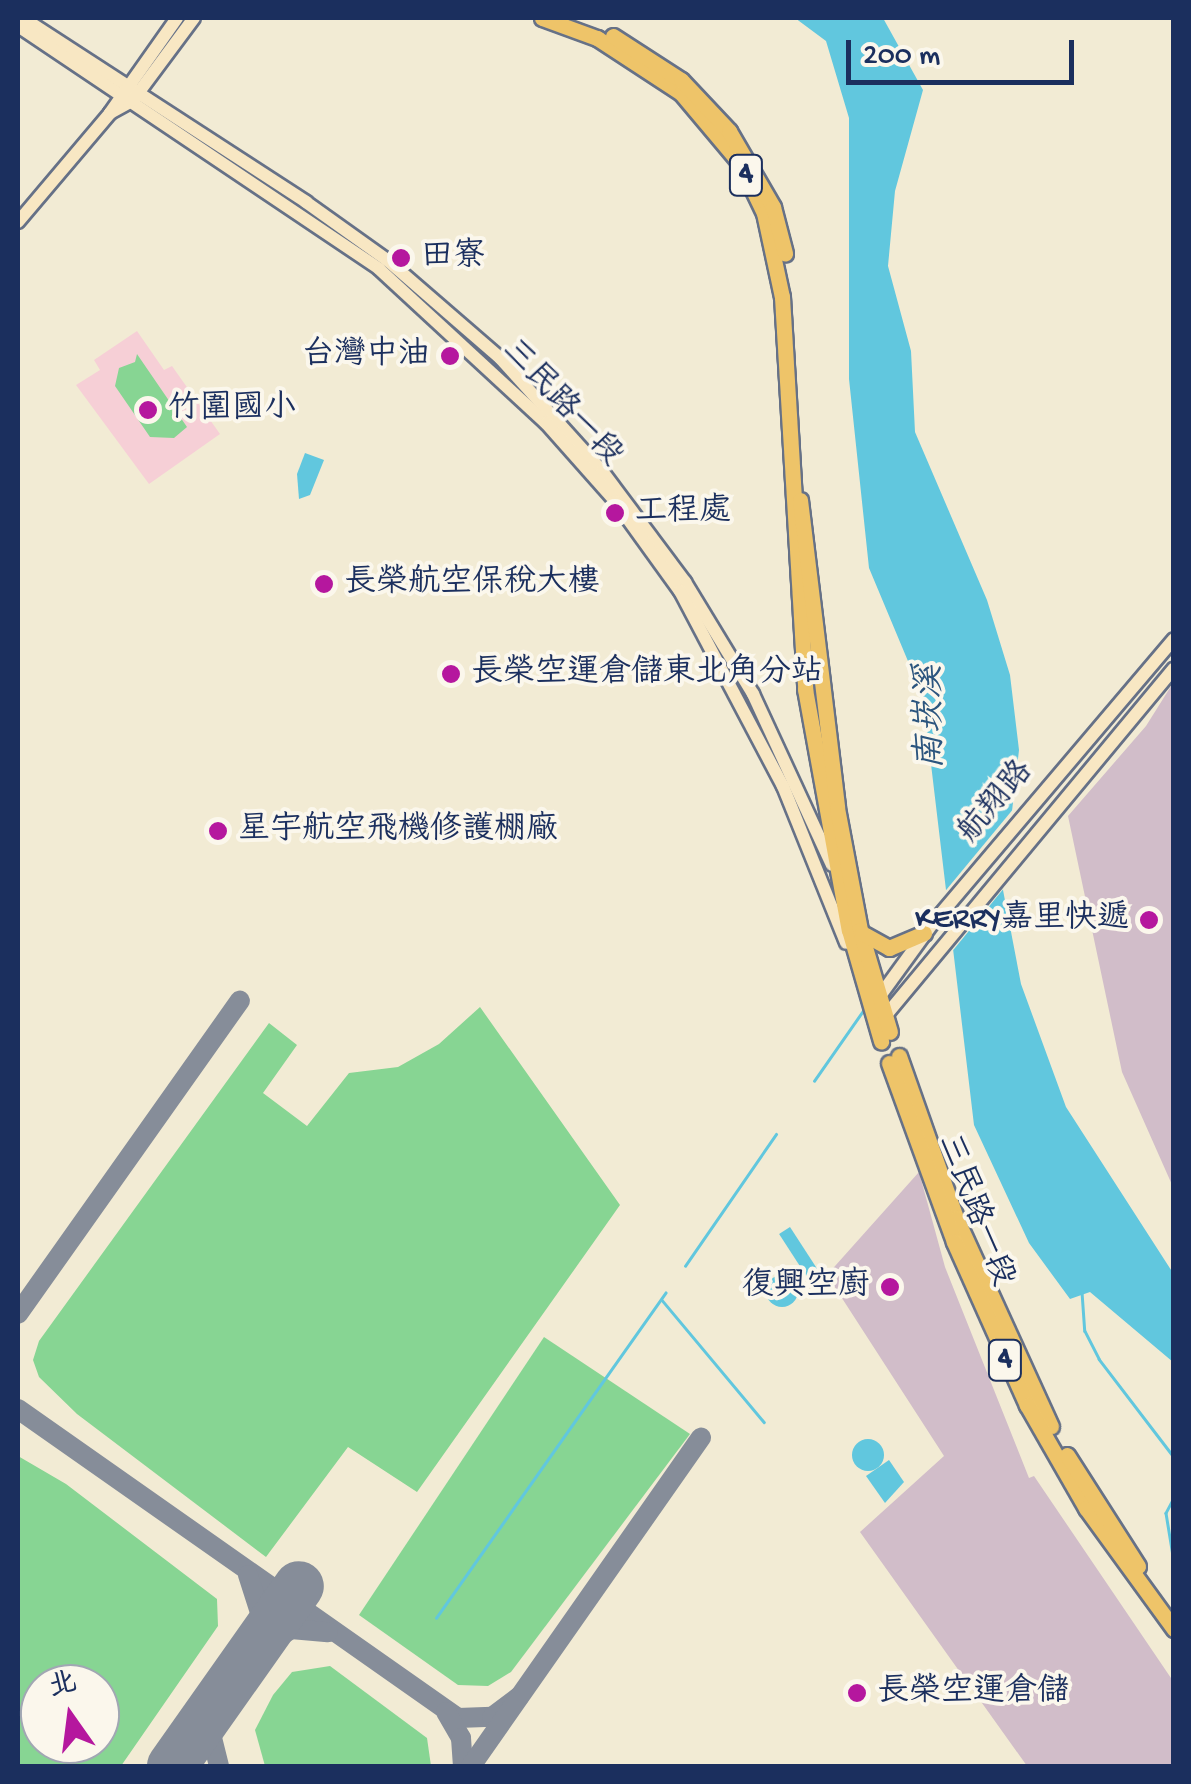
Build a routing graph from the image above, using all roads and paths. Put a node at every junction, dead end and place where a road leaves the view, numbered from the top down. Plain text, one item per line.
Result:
1 (23, 18) edge
2 (176, 18) edge
3 (194, 18) edge
4 (542, 18) edge
5 (571, 18) edge
6 (18, 26) edge
7 (123, 87) junction
8 (137, 95) junction
9 (110, 113) junction
10 (18, 222) edge
11 (1174, 639) edge
12 (1174, 668) edge
13 (838, 882) junction
14 (928, 928) junction
15 (860, 930) junction
16 (878, 1012) junction
17 (1174, 1613) edge
18 (1174, 1629) edge

1 - 7 street, 三民路一段
2 - 7 street
3 - 8 street
4 - 13 main road, 4
5 - 15 main road, 4
6 - 7 street, 三民路一段
7 - 8 street, 三民路一段
7 - 9 street
8 - 9 street
8 - 13 street, 三民路一段
8 - 16 street, 三民路一段
9 - 10 street
11 - 14 street, 航翔路
12 - 16 street, 航翔路
13 - 16 main road, 4
14 - 15 main road
14 - 16 street, 航翔路
15 - 16 main road, 4
17 - 18 main road, 三民路一段 / 4

